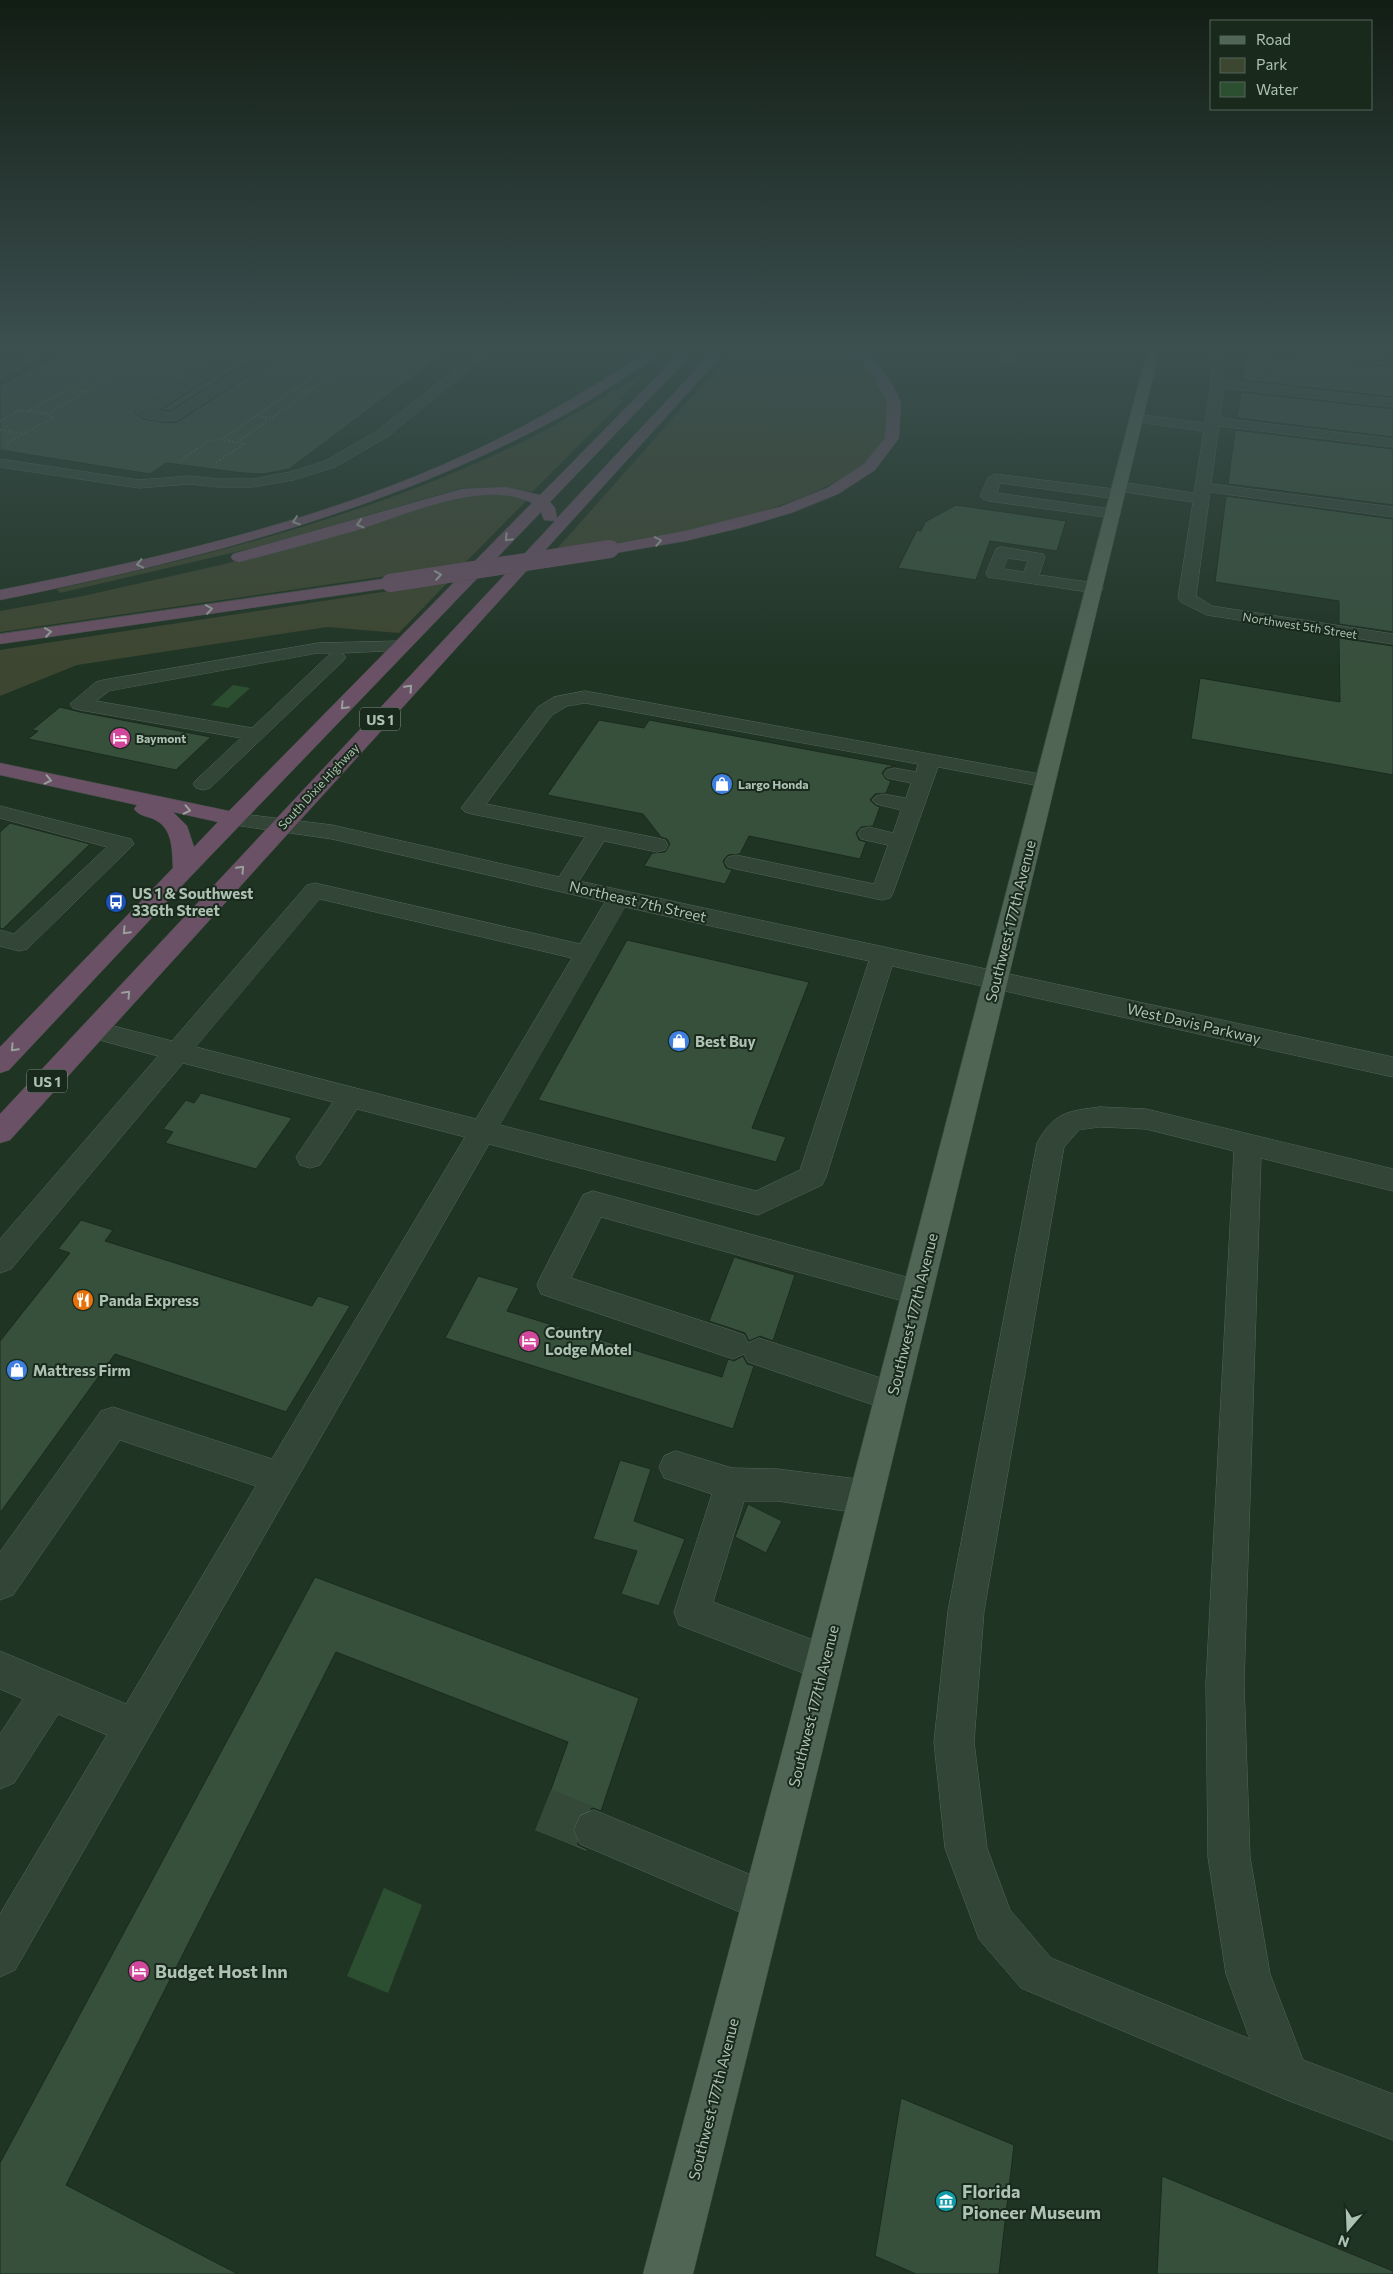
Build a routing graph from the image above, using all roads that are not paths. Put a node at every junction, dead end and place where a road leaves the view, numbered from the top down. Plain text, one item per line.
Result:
1 (340, 458) edge
2 (470, 458) edge
3 (585, 458) edge
4 (621, 458) edge
5 (876, 458) edge
6 (1127, 458) edge
7 (1207, 458) edge
8 (0, 463) edge
9 (1119, 491) junction
10 (1202, 493) junction
11 (542, 503) junction
12 (1393, 512) edge
13 (1113, 513) junction
14 (540, 546) junction
15 (220, 562) dead end
16 (193, 568) dead end
17 (1030, 578) dead end
18 (1095, 588) junction
19 (0, 595) edge
20 (0, 608) edge
21 (0, 639) edge
22 (1393, 639) edge
23 (402, 646) junction
24 (318, 648) junction
25 (337, 657) junction
26 (382, 667) junction
27 (256, 735) junction
28 (0, 769) edge
29 (926, 769) junction
30 (894, 774) dead end
31 (1045, 781) junction
32 (203, 784) dead end
33 (122, 797) junction
34 (883, 800) dead end
35 (913, 806) junction
36 (4, 817) edge
37 (234, 819) junction
38 (281, 826) junction
39 (598, 834) junction
40 (869, 834) dead end
41 (900, 841) junction
42 (656, 846) dead end
43 (736, 862) dead end
44 (184, 870) junction
45 (566, 884) junction
46 (618, 898) junction
47 (0, 938) edge
48 (586, 954) junction
49 (883, 956) junction
50 (994, 979) junction
51 (94, 1030) junction
52 (178, 1051) junction
53 (0, 1063) edge
54 (1393, 1067) edge
55 (350, 1097) junction
56 (0, 1132) edge
57 (481, 1132) junction
58 (1248, 1146) junction
59 (310, 1157) dead end
60 (1393, 1180) edge
61 (0, 1260) edge
62 (917, 1292) junction
63 (891, 1396) junction
64 (676, 1467) dead end
65 (280, 1477) junction
66 (732, 1484) junction
67 (866, 1497) junction
68 (0, 1582) edge
69 (824, 1662) junction
70 (0, 1670) edge
71 (50, 1692) junction
72 (134, 1727) junction
73 (0, 1769) edge
74 (594, 1830) tunnel mouth
75 (763, 1901) junction
76 (0, 1955) edge
77 (1287, 2077) junction
78 (1393, 2118) edge
79 (668, 2274) edge

1 - 8 street
2 -> 19 highway
3 - 11 highway, US 1
4 - 14 highway, South Dixie Highway / US 1
21 -> 5 highway, bridge
6 - 9 main road, Southwest 177th Avenue
7 - 10 street
9 - 10 street
9 - 13 main road, Southwest 177th Avenue
9 - 13 street
10 - 12 street
10 - 22 street, Northwest 5th Street
11 - 14 highway
11 -> 15 highway
11 -> 23 highway, US 1
13 - 18 main road, Southwest 177th Avenue
38 -> 14 highway, South Dixie Highway / US 1
16 - 20 highway
17 - 18 street
18 - 31 main road, Southwest 177th Avenue
23 - 24 street
23 - 26 highway, US 1
24 - 25 street
24 - 27 street
25 - 26 street
25 - 27 street
26 -> 37 highway, US 1
27 - 32 street
28 -> 33 highway
29 - 30 street
29 - 31 street
29 - 35 street
29 - 39 street
31 - 50 main road, Southwest 177th Avenue
33 -> 37 highway
33 - 44 highway
34 - 35 street
35 - 41 street
36 - 47 street
37 - 38 street, Northeast 7th Street
37 - 44 highway, US 1
38 - 45 street, Northeast 7th Street
51 -> 38 highway, South Dixie Highway / US 1
39 - 42 street
39 - 45 street
40 - 41 street
41 - 43 street
44 -> 53 highway, US 1
45 - 46 street, Northeast 7th Street
46 - 48 street
46 - 49 street, Northeast 7th Street
48 - 52 street
48 - 57 street
49 - 50 street, Northeast 7th Street
49 - 57 street
50 - 54 street, West Davis Parkway
50 - 62 main road, Southwest 177th Avenue
51 - 52 street
51 - 56 highway, South Dixie Highway / US 1
52 - 55 street
52 - 61 street
55 - 57 street
55 - 59 street
57 - 65 street
58 - 60 street
58 - 77 street
58 - 77 street
62 - 63 main road, Southwest 177th Avenue
62 - 63 street
63 - 67 main road, Southwest 177th Avenue
64 - 66 street
65 - 68 street
65 - 72 street
66 - 67 street
66 - 69 street
67 - 69 main road, Southwest 177th Avenue
69 - 75 main road, Southwest 177th Avenue
70 - 71 street
71 - 72 street
71 - 73 street
72 - 76 street
74 - 75 street
75 - 79 main road, Southwest 177th Avenue
77 - 78 street

